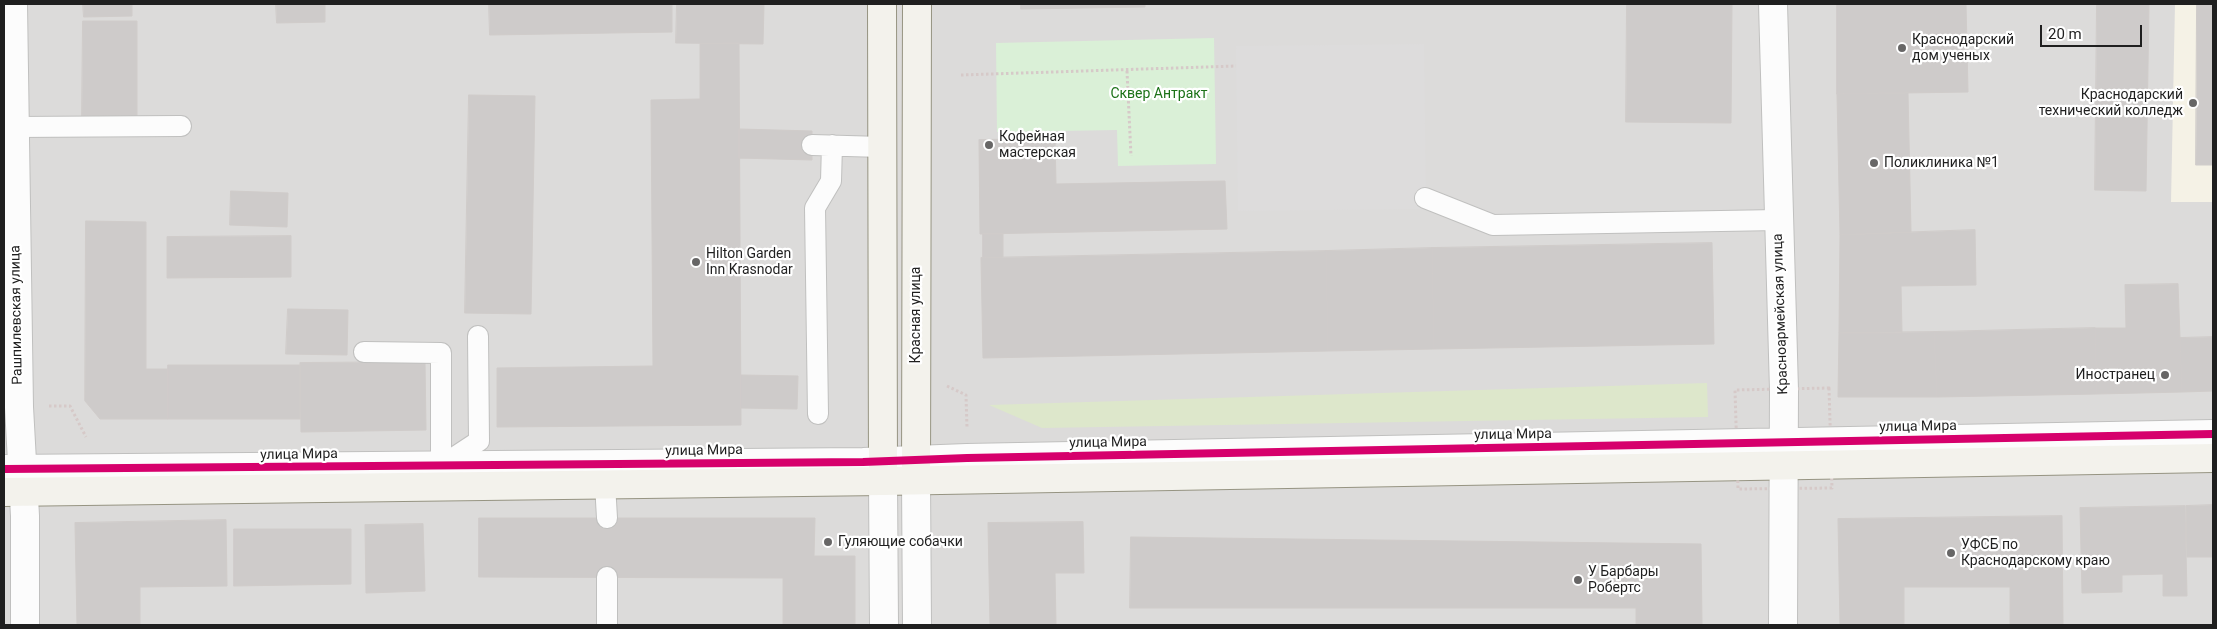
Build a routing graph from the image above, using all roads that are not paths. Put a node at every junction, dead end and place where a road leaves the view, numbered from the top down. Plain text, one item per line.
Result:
1 (13, 4) edge
2 (882, 4) edge
3 (917, 4) edge
4 (1772, 4) edge
5 (181, 126) dead end
6 (15, 127) junction
7 (882, 148) junction
8 (1426, 198) dead end
9 (1778, 220) junction
10 (478, 336) dead end
11 (364, 352) dead end
12 (818, 414) dead end
13 (2213, 434) edge
14 (1784, 454) junction
15 (2213, 458) edge
16 (916, 470) junction
17 (883, 471) junction
18 (441, 476) junction
19 (14, 481) edge
20 (605, 484) junction
21 (607, 518) dead end
22 (608, 577) dead end
23 (25, 625) edge
24 (607, 625) edge
25 (884, 625) edge
26 (917, 625) edge
27 (1783, 625) edge

1 - 6 street, Рашпилевская улица
2 - 7 main road
3 - 16 main road, Красная улица
4 - 9 street, Красноармейская улица
5 - 6 lane
6 - 19 street, Рашпилевская улица
7 - 12 lane
7 - 17 main road
8 - 9 lane
9 - 14 street, Красноармейская улица
10 - 18 lane
11 - 18 lane
13 - 14 street, улица Мира
14 - 15 main road, улица Мира
14 - 16 main road, улица Мира
14 - 27 street, Красноармейская улица
16 - 17 main road, улица Мира
16 - 26 street, Красная улица
17 - 18 street, улица Мира
17 - 20 main road, улица Мира
17 - 25 street
18 - 19 main road, улица Мира
18 - 20 main road, улица Мира
19 - 23 street, Рашпилевская улица
20 - 21 lane
22 - 24 lane

